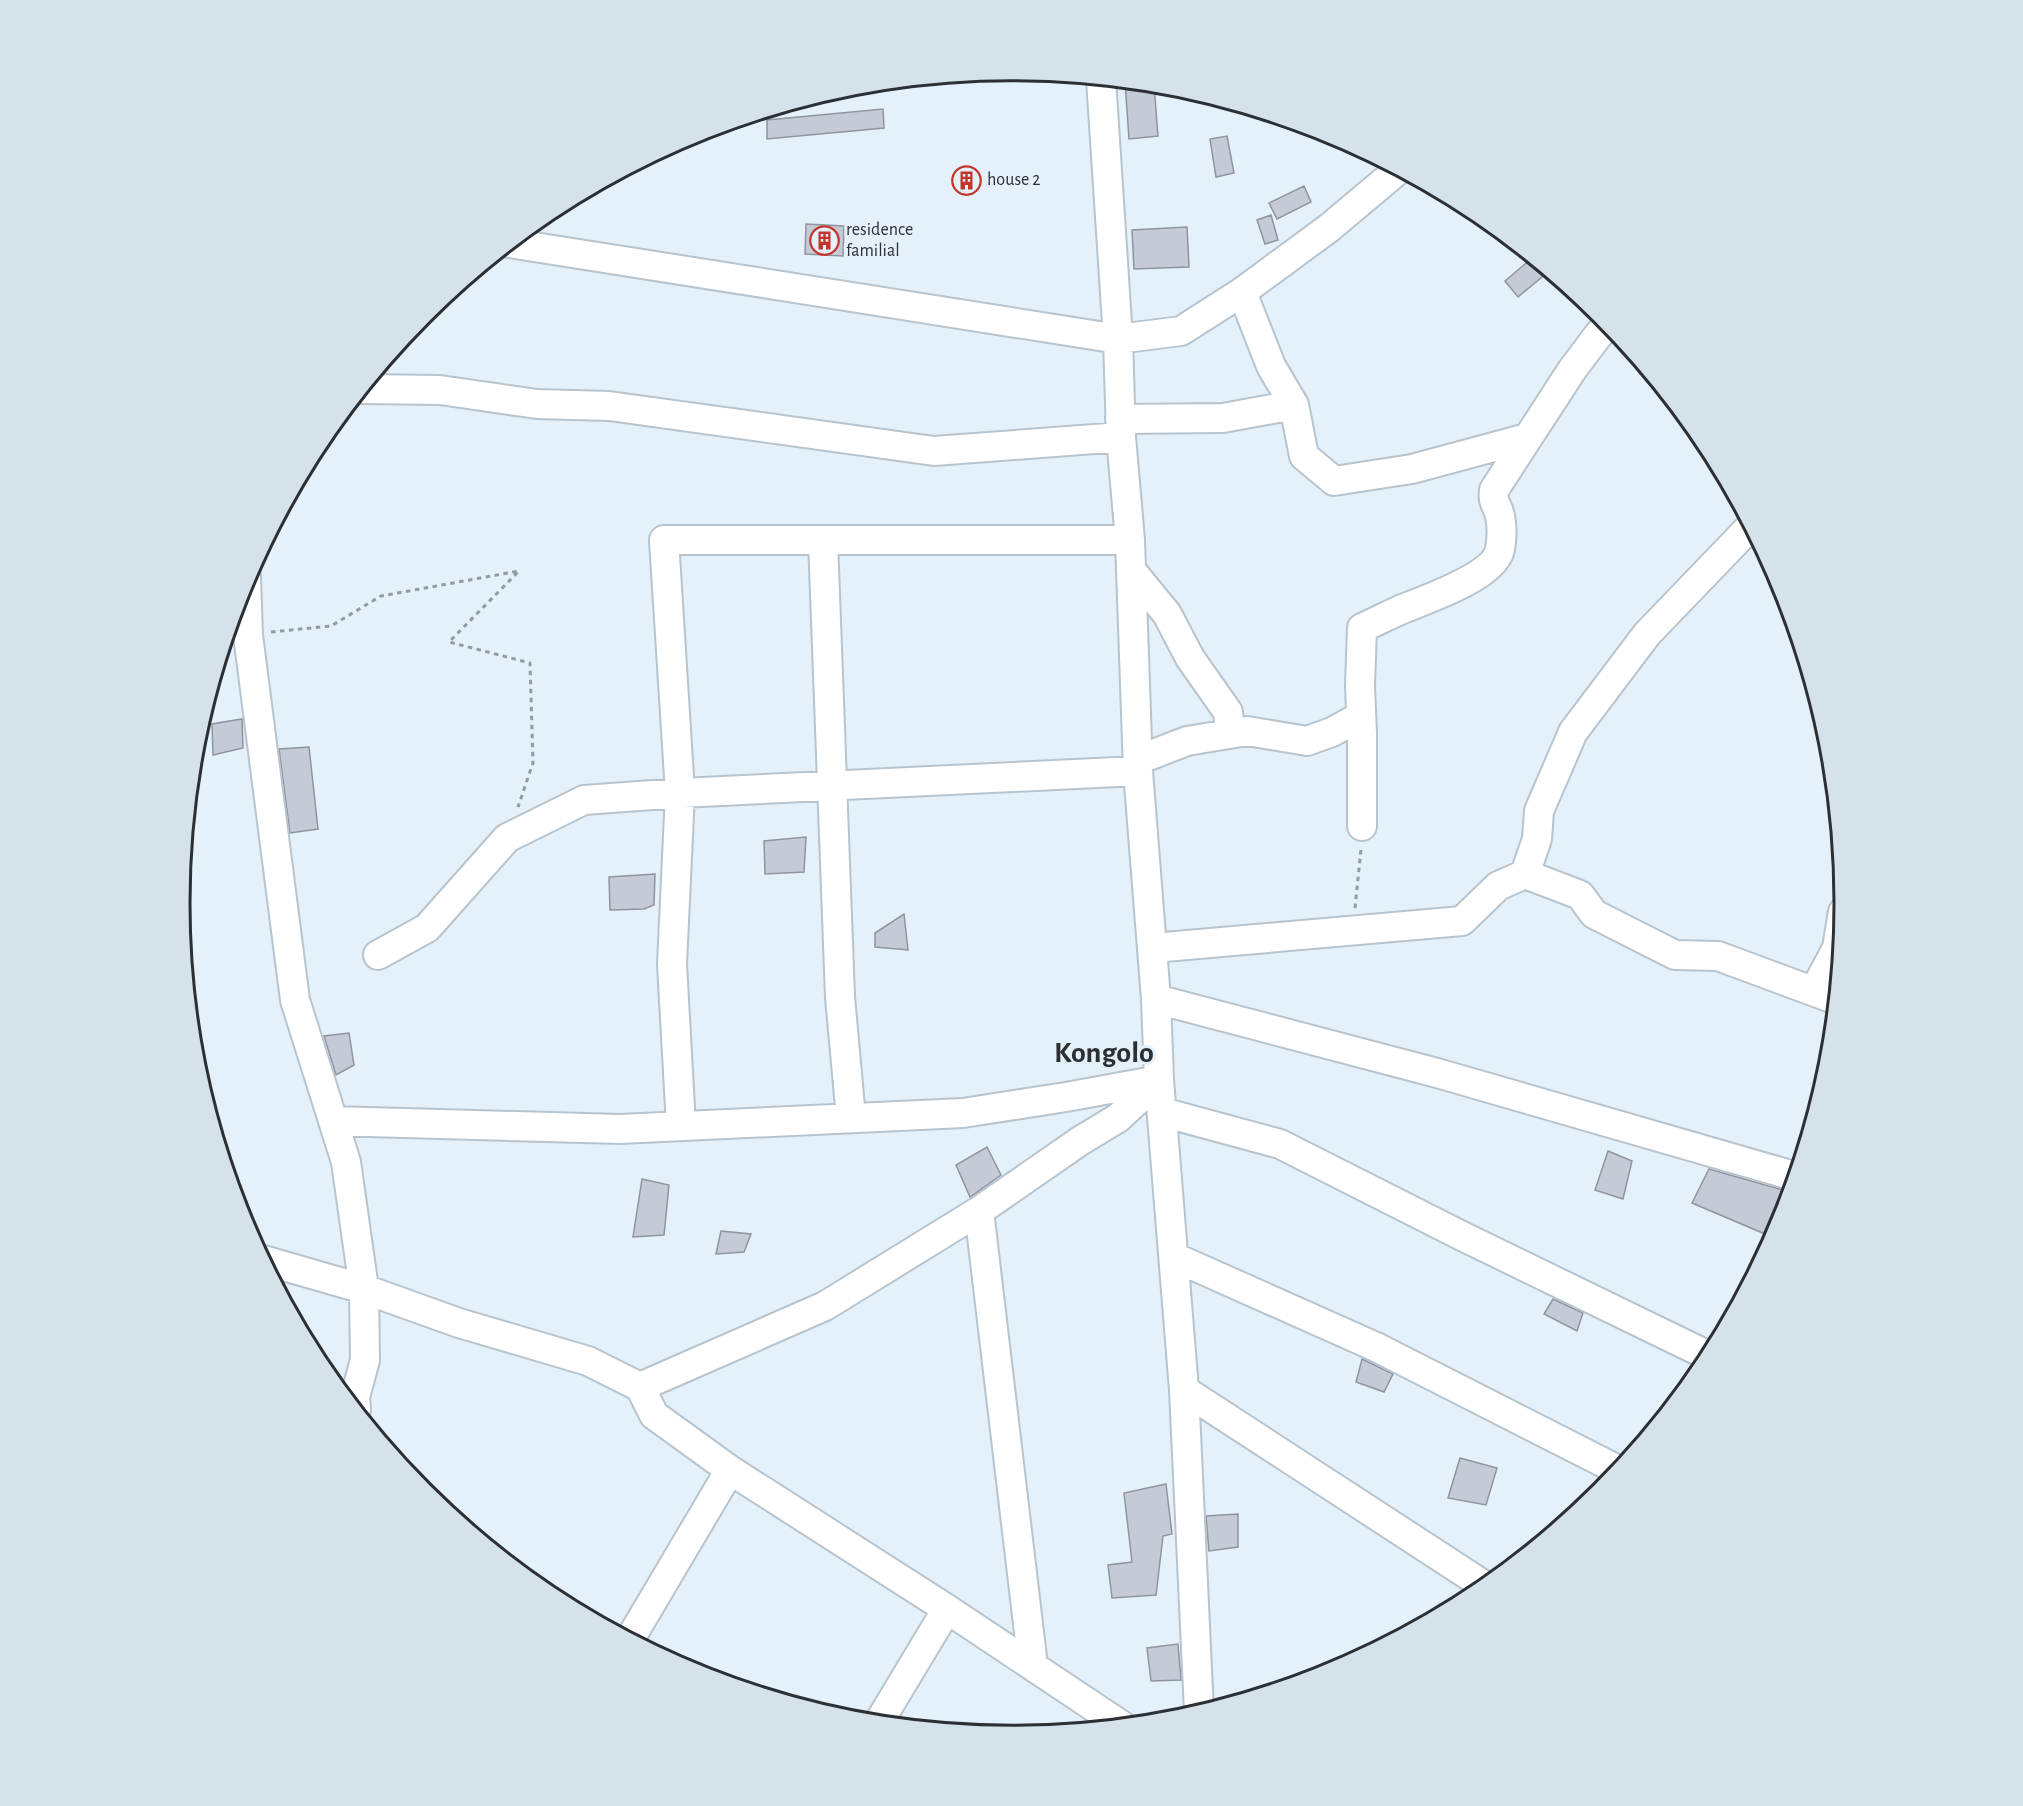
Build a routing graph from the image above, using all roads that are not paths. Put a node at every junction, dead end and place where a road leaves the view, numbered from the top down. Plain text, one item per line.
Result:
1 (1101, 86) edge
2 (1392, 175) edge
3 (520, 245) edge
4 (1242, 292) junction
5 (1602, 331) edge
6 (1118, 339) junction
7 (370, 389) edge
8 (1294, 405) junction
9 (1121, 428) junction
10 (1527, 438) junction
11 (1745, 532) edge
12 (823, 540) junction
13 (1130, 540) junction
14 (1131, 570) junction
15 (247, 602) edge
16 (1362, 716) junction
17 (1230, 734) junction
18 (1138, 765) junction
19 (832, 786) junction
20 (680, 793) junction
21 (1362, 826) road end
22 (1525, 874) junction
23 (1153, 948) junction
24 (378, 954) dead end
25 (1830, 972) edge
26 (1824, 995) edge
27 (1156, 999) junction
28 (1159, 1080) junction
29 (1162, 1112) junction
30 (851, 1118) junction
31 (333, 1121) junction
32 (681, 1126) junction
33 (1787, 1174) edge
34 (979, 1211) junction
35 (1174, 1257) junction
36 (272, 1263) edge
37 (363, 1289) junction
38 (1700, 1352) edge
39 (640, 1387) junction
40 (1184, 1390) junction
41 (355, 1398) edge
42 (1610, 1466) edge
43 (730, 1470) junction
44 (1476, 1580) edge
45 (947, 1609) junction
46 (634, 1633) edge
47 (1033, 1666) junction
48 (1198, 1703) edge
49 (884, 1715) edge
50 (1112, 1719) edge

1 - 6 street
2 - 4 street
3 - 6 street
4 - 6 street
4 - 8 street
5 - 10 street
6 - 9 street
7 - 9 street
8 - 9 street
8 - 10 street
9 - 13 street
10 - 16 street
11 - 22 street
12 - 13 street
12 - 19 street
12 - 20 street
13 - 14 street
14 - 17 street
14 - 18 street
15 - 31 street
16 - 17 street
16 - 21 street
17 - 18 street
18 - 19 street
18 - 23 street
19 - 20 street
19 - 30 street
20 - 24 street
20 - 32 street
22 - 23 street
22 - 26 street
23 - 27 street
25 - 26 street
27 - 28 street
27 - 33 street
28 - 29 street
28 - 30 street
28 - 34 street
29 - 35 street
29 - 38 street
30 - 32 street
31 - 32 street
31 - 37 street
34 - 39 street
34 - 47 street
35 - 40 street
35 - 42 street
36 - 37 street
37 - 39 street
37 - 41 street
39 - 43 street
40 - 44 street
40 - 48 street
43 - 45 street
43 - 46 street
45 - 47 street
45 - 49 street
47 - 50 street

